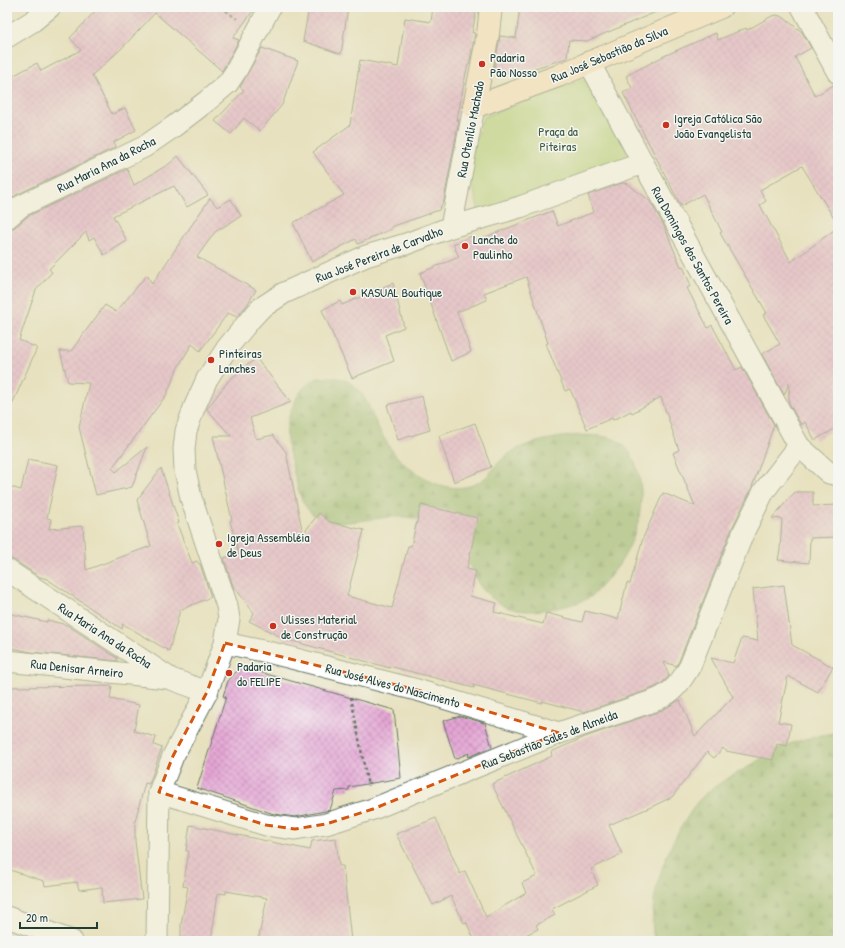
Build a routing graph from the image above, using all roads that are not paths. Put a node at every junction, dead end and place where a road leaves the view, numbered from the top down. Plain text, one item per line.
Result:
1 (50, 7) edge
2 (270, 7) edge
3 (491, 7) edge
4 (721, 7) edge
5 (802, 7) edge
6 (7, 37) edge
7 (589, 62) junction
8 (838, 73) edge
9 (474, 107) junction
10 (643, 163) junction
11 (7, 218) edge
12 (451, 227) junction
13 (799, 446) junction
14 (838, 475) edge
15 (7, 570) edge
16 (226, 642) junction
17 (7, 661) edge
18 (172, 679) junction
19 (207, 692) junction
20 (558, 733) junction
21 (159, 792) junction
22 (7, 918) edge
23 (72, 941) edge
24 (157, 941) edge

1 - 6 street
2 - 11 street, Rua Maria Ana da Rocha
3 - 9 street, Rua Otenílio Machado
4 - 7 street, Rua José Sebastião da Silva
5 - 8 street
7 - 9 street, Rua José Sebastião da Silva
7 - 10 street, Rua Domingos dos Santos Pereira
9 - 12 street, Rua Otenílio Machado
10 - 12 street, Rua José Pereira de Carvalho
10 - 13 street, Rua Domingos dos Santos Pereira
12 - 16 street, Rua José Pereira de Carvalho
13 - 14 street, Rua Domingos dos Santos Pereira
13 - 20 street, Rua Sebastião Sales de Almeida
15 - 18 street, Rua Maria Ana da Rocha
16 - 19 street, Rua José Pereira de Carvalho
16 - 20 street, Rua José Alves do Nascimento
17 - 18 street, Rua Denisar Arneiro
18 - 19 street, Rua Maria Ana da Rocha
19 - 21 street, Rua José Pereira de Carvalho
20 - 21 street, Rua Sebastião Sales de Almeida
21 - 24 street, Rua José Pereira de Carvalho
22 - 23 street

